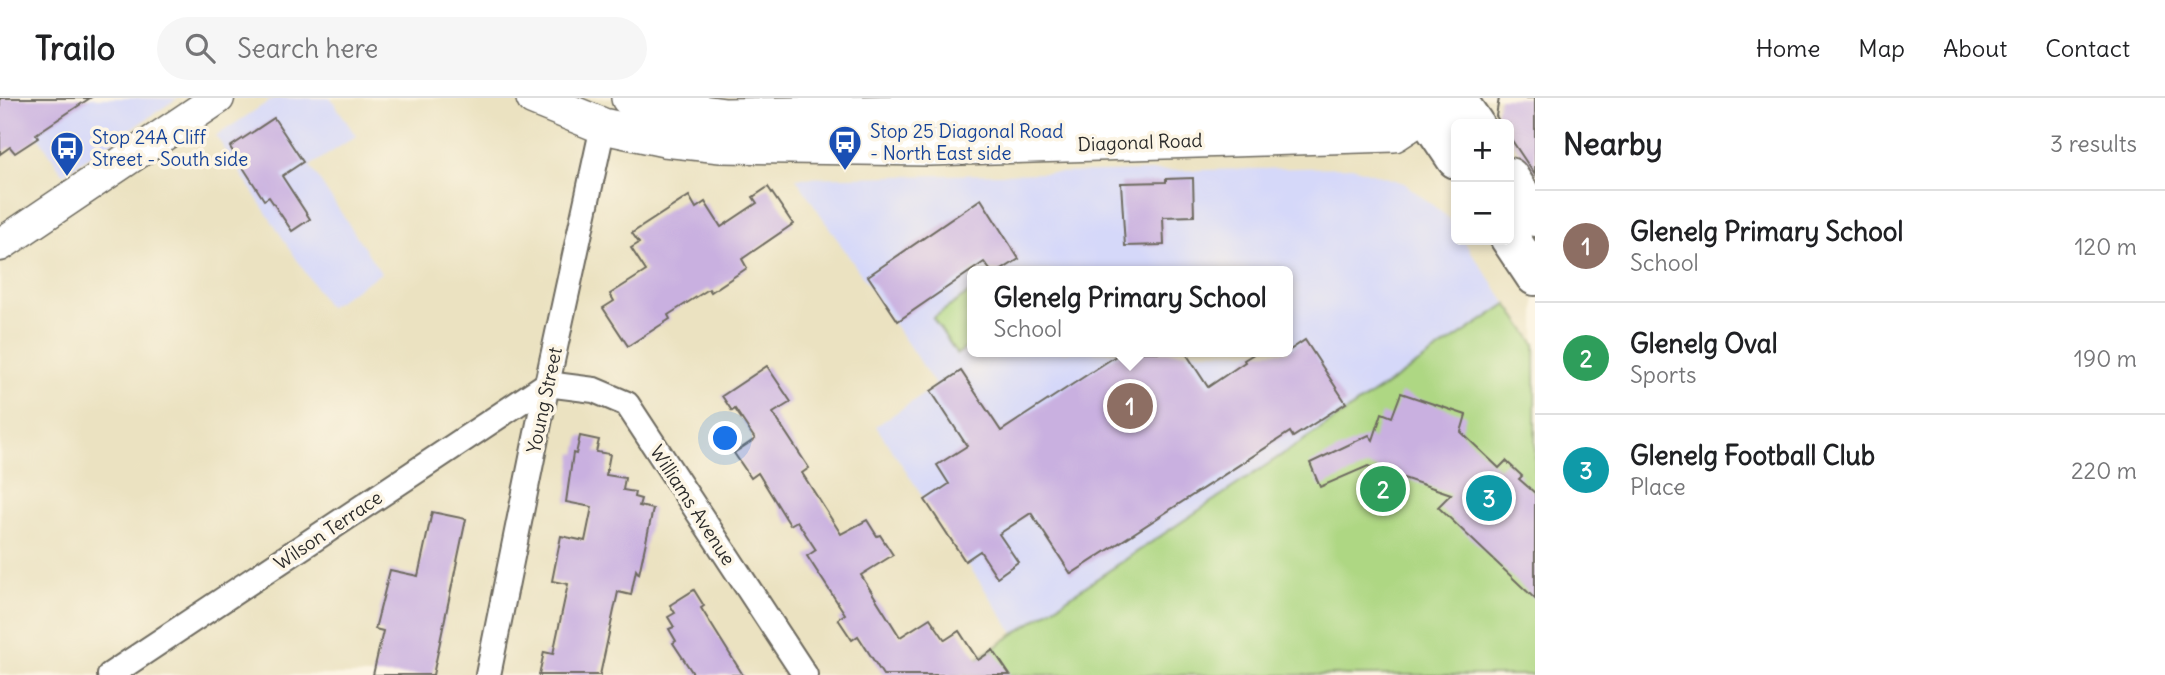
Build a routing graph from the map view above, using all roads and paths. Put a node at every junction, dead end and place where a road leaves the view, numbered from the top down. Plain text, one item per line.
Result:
1 (218, 98) edge
2 (534, 98) edge
3 (629, 98) edge
4 (1432, 101) edge
5 (1313, 102) edge
6 (1465, 119) edge
7 (603, 126) junction
8 (1451, 147) edge
9 (1512, 182) edge
10 (1535, 217) edge
11 (1514, 244) edge
12 (0, 245) edge
13 (1535, 276) edge
14 (547, 384) junction
15 (110, 675) edge
16 (488, 675) edge
17 (805, 675) edge

1 - 12 street
2 - 7 main road, Diagonal Road
3 - 5 main road, Diagonal Road
4 - 5 main road, Diagonal Road
4 - 6 main road
4 - 7 main road, Diagonal Road
4 - 8 main road
7 - 14 street, Young Street
9 - 10 main road
11 - 13 main road
14 - 15 street, Wilson Terrace
14 - 16 street, Young Street
14 - 17 street, Williams Avenue

